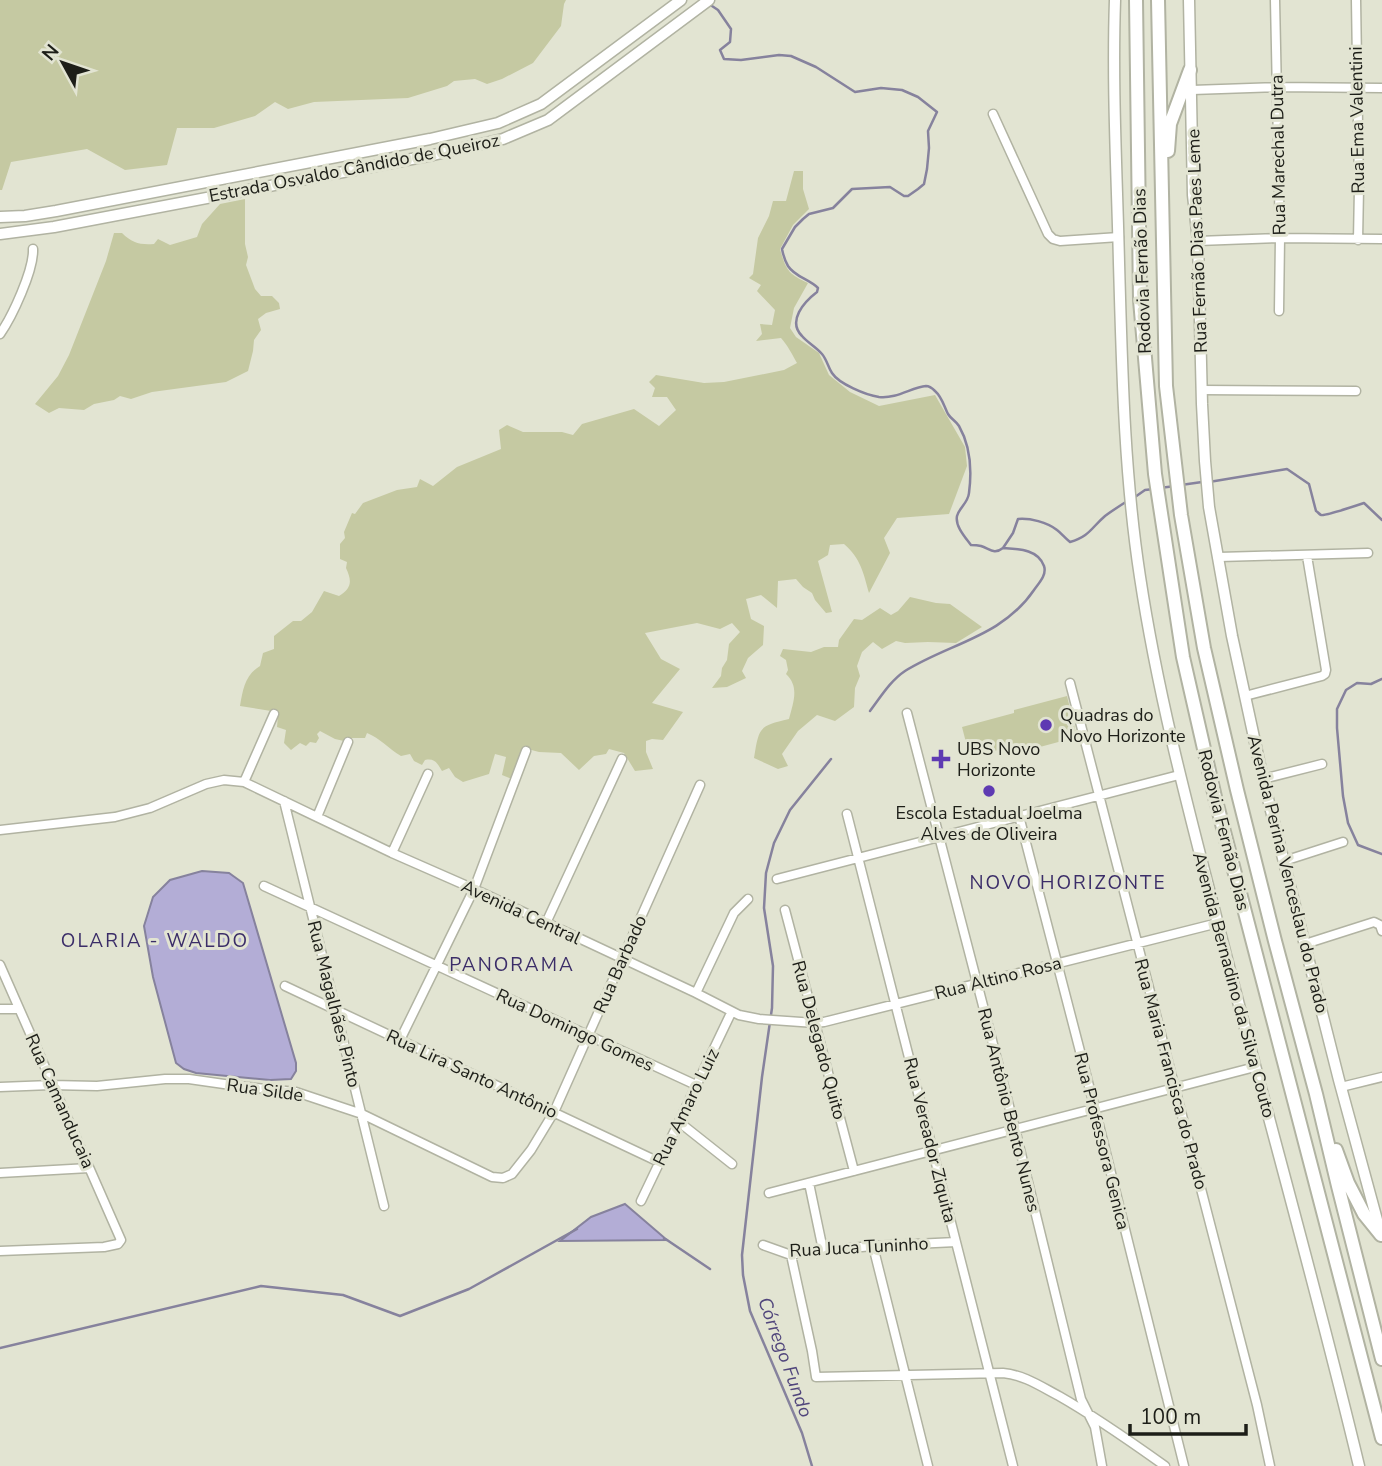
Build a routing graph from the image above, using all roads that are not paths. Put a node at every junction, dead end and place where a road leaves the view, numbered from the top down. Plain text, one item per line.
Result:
1 (709, 0) edge
2 (1115, 0) edge
3 (1136, 0) edge
4 (1158, 0) edge
5 (1189, 0) edge
6 (1275, 0) edge
7 (1356, 0) edge
8 (680, 1) edge
9 (1190, 70) junction
10 (1276, 87) junction
11 (1357, 89) junction
12 (1382, 89) edge
13 (1192, 90) junction
14 (993, 114) dead end
15 (0, 217) edge
16 (1162, 232) junction
17 (0, 234) edge
18 (1119, 237) junction
19 (1280, 238) junction
20 (1382, 239) edge
21 (1358, 240) junction
22 (1198, 242) junction
23 (33, 249) dead end
24 (1279, 311) dead end
25 (0, 334) edge
26 (1202, 390) junction
27 (1356, 391) dead end
28 (1209, 506) joint
29 (1367, 554) dead end
30 (1219, 556) junction
31 (1307, 556) junction
32 (1070, 683) dead end
33 (1245, 696) junction
34 (907, 713) dead end
35 (274, 714) dead end
36 (348, 742) dead end
37 (526, 751) dead end
38 (622, 759) dead end
39 (1322, 764) dead end
40 (428, 774) dead end
41 (1180, 775) junction
42 (1263, 779) junction
43 (244, 782) junction
44 (700, 785) dead end
45 (1100, 795) junction
46 (284, 801) junction
47 (847, 814) dead end
48 (1019, 816) junction
49 (317, 817) junction
50 (0, 830) edge
51 (939, 836) junction
52 (1343, 842) dead end
53 (392, 853) junction
54 (857, 858) junction
55 (1283, 861) junction
56 (777, 878) dead end
57 (264, 886) dead end
58 (474, 889) junction
59 (748, 899) dead end
60 (311, 908) junction
61 (785, 910) dead end
62 (546, 923) junction
63 (1218, 923) junction
64 (1380, 927) edge
65 (1137, 943) junction
66 (1305, 944) junction
67 (622, 960) junction
68 (1056, 964) junction
69 (0, 965) edge
70 (436, 965) junction
71 (976, 984) junction
72 (285, 986) dead end
73 (696, 993) junction
74 (895, 1004) junction
75 (0, 1009) edge
76 (19, 1009) junction
77 (335, 1010) junction
78 (731, 1013) junction
79 (777, 1020) joint
80 (815, 1023) junction
81 (589, 1036) junction
82 (400, 1040) junction
83 (1255, 1067) junction
84 (1382, 1077) edge
85 (51, 1085) junction
86 (696, 1085) junction
87 (0, 1087) edge
88 (1341, 1087) junction
89 (1174, 1088) junction
90 (1316, 1094) junction
91 (1095, 1109) junction
92 (554, 1112) junction
93 (362, 1114) junction
94 (679, 1122) junction
95 (1015, 1129) junction
96 (933, 1150) junction
97 (659, 1162) junction
98 (732, 1164) dead end
99 (89, 1168) junction
100 (854, 1171) junction
101 (0, 1173) edge
102 (512, 1174) joint
103 (809, 1183) junction
104 (769, 1193) dead end
105 (640, 1201) dead end
106 (384, 1206) dead end
107 (1382, 1236) edge
108 (956, 1242) junction
109 (763, 1245) dead end
110 (873, 1246) junction
111 (0, 1251) edge
112 (823, 1251) junction
113 (791, 1255) junction
114 (1382, 1359) edge
115 (989, 1374) junction
116 (906, 1376) junction
117 (1088, 1413) junction
118 (1382, 1438) edge
119 (928, 1466) edge
120 (1013, 1466) edge
121 (1102, 1466) edge
122 (1165, 1466) edge
123 (1184, 1466) edge
124 (1270, 1466) edge
125 (1359, 1466) edge

1 - 17 main road, Estrada Osvaldo Cândido de Queiroz
2 - 18 main road, Avenida Bernadino da Silva Couto
3 - 118 highway, Rodovia Fernão Dias
4 - 16 highway, Rodovia Fernão Dias
5 - 9 main road, Rua Fernão Dias Paes Leme
6 - 10 street, Rua Marechal Dutra
7 - 11 street, Rua Ema Valentini
8 - 15 main road, Estrada Osvaldo Cândido de Queiroz
9 - 13 main road, Rua Fernão Dias Paes Leme
9 - 16 highway
10 - 11 street
10 - 13 street
10 - 19 street, Rua Marechal Dutra
11 - 12 street
11 - 21 street, Rua Ema Valentini
13 - 22 main road, Rua Fernão Dias Paes Leme
14 - 18 street
16 - 90 highway, Rodovia Fernão Dias
18 - 41 main road, Avenida Bernadino da Silva Couto
19 - 21 street
19 - 22 street
19 - 24 street, Rua Marechal Dutra
20 - 21 street
22 - 26 main road, Rua Fernão Dias Paes Leme
23 - 25 street
26 - 27 street
26 - 28 main road, Rua Fernão Dias Paes Leme
28 - 30 main road, Avenida Perina Venceslau do Prado
29 - 31 street
30 - 31 street
30 - 33 main road, Avenida Perina Venceslau do Prado
31 - 33 street
32 - 45 street, Rua Maria Francisca do Prado
33 - 42 main road, Avenida Perina Venceslau do Prado
34 - 51 street, Rua Antônio Bento Nunes
35 - 43 street
36 - 49 street
37 - 58 street
38 - 62 street
39 - 42 street
40 - 53 street
41 - 45 street
41 - 63 main road, Avenida Bernadino da Silva Couto
42 - 55 main road, Avenida Perina Venceslau do Prado
43 - 46 street, Avenida Central
43 - 50 street
44 - 67 street, Rua Barbado
45 - 48 street
45 - 65 street, Rua Maria Francisca do Prado
46 - 49 street, Avenida Central
46 - 60 street, Rua Magalhães Pinto
47 - 54 street, Rua Vereador Ziquita
48 - 51 street
48 - 68 street, Rua Professora Genica
49 - 53 street, Avenida Central
51 - 54 street
51 - 71 street, Rua Antônio Bento Nunes
52 - 55 street
53 - 58 street, Avenida Central
54 - 56 street
54 - 74 street, Rua Vereador Ziquita
55 - 66 main road, Avenida Perina Venceslau do Prado
57 - 60 street, Rua Domingo Gomes
58 - 62 street, Avenida Central
58 - 70 street
59 - 73 street
60 - 70 street, Rua Domingo Gomes
60 - 77 street, Rua Magalhães Pinto
61 - 80 street, Rua Delegado Quito
62 - 67 street, Avenida Central
63 - 65 street, Rua Altino Rosa
63 - 83 main road, Avenida Bernadino da Silva Couto
64 - 66 street
65 - 68 street, Rua Altino Rosa
65 - 89 street, Rua Maria Francisca do Prado
66 - 88 main road, Avenida Perina Venceslau do Prado
67 - 73 street, Avenida Central
67 - 81 street, Rua Barbado
68 - 71 street, Rua Altino Rosa
68 - 91 street, Rua Professora Genica
69 - 76 street, Rua Camanducaia
70 - 81 street, Rua Domingo Gomes
70 - 82 street
71 - 74 street, Rua Altino Rosa
71 - 95 street, Rua Antônio Bento Nunes
72 - 77 street, Rua Lira Santo Antônio
73 - 78 street, Avenida Central
74 - 80 street, Rua Altino Rosa
74 - 96 street, Rua Vereador Ziquita
75 - 76 street
76 - 85 street, Rua Camanducaia
77 - 82 street, Rua Lira Santo Antônio
77 - 93 street, Rua Magalhães Pinto
78 - 79 street, Avenida Central
78 - 86 street, Rua Amaro Luiz
79 - 80 street, Rua Altino Rosa
80 - 100 street, Rua Delegado Quito
81 - 86 street, Rua Domingo Gomes
81 - 92 street, Rua Barbado
82 - 92 street, Rua Lira Santo Antônio
83 - 89 street
83 - 125 main road, Avenida Bernadino da Silva Couto
84 - 88 street
85 - 87 street, Rua Silde
85 - 93 street, Rua Silde
85 - 99 street, Rua Camanducaia
86 - 94 street, Rua Amaro Luiz
88 - 107 main road, Avenida Perina Venceslau do Prado
89 - 91 street
89 - 124 street, Rua Maria Francisca do Prado
90 - 107 highway
90 - 114 highway, Rodovia Fernão Dias
91 - 95 street
91 - 123 street, Rua Professora Genica
92 - 97 street, Rua Lira Santo Antônio
92 - 102 street, Rua Barbado
93 - 102 street, Rua Silde
93 - 106 street, Rua Magalhães Pinto
94 - 97 street, Rua Amaro Luiz
94 - 98 street
95 - 96 street
95 - 117 street, Rua Antônio Bento Nunes
96 - 100 street
96 - 108 street, Rua Vereador Ziquita
97 - 105 street, Rua Amaro Luiz
99 - 101 street
99 - 111 street, Rua Camanducaia
100 - 103 street
103 - 104 street
103 - 112 street
108 - 110 street, Rua Juca Tuninho
108 - 115 street, Rua Vereador Ziquita
109 - 113 street, Rua Juca Tuninho
110 - 112 street, Rua Juca Tuninho
110 - 116 street
112 - 113 street, Rua Juca Tuninho
113 - 116 street
115 - 116 street
115 - 117 street
115 - 120 street, Rua Vereador Ziquita
116 - 119 street
117 - 121 street, Rua Antônio Bento Nunes
117 - 122 street

